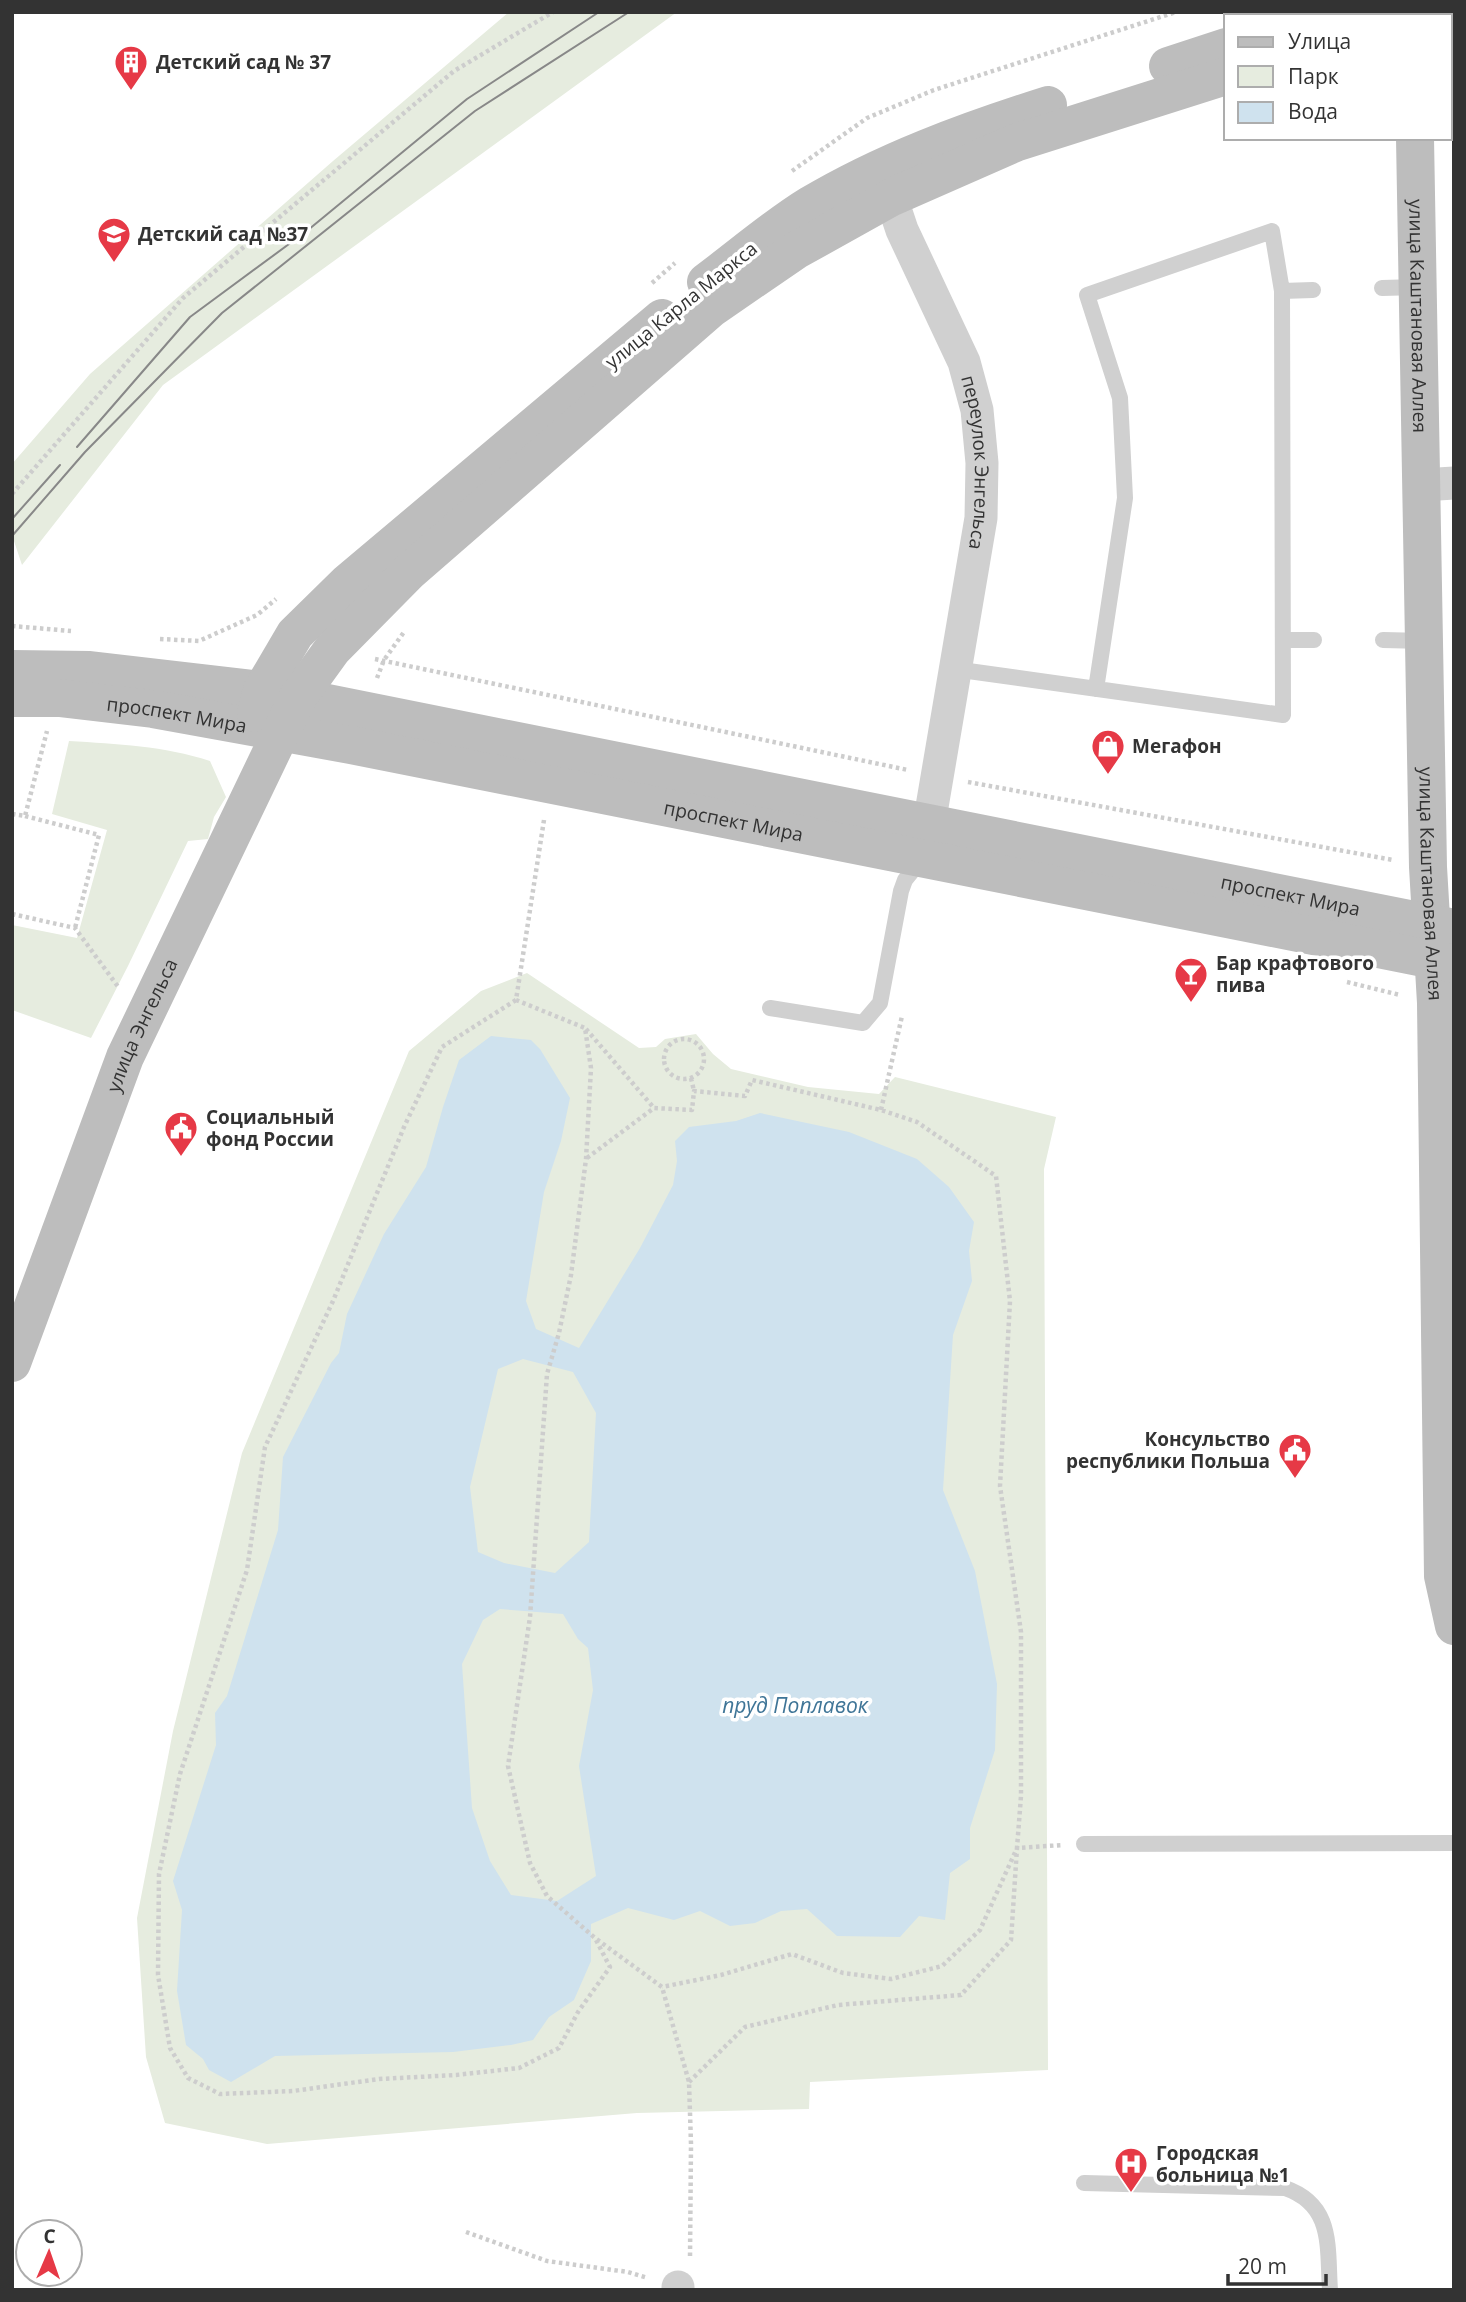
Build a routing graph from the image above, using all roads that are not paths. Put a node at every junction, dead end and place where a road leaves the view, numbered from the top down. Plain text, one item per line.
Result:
1 (1224, 48) edge
2 (1224, 77) edge
3 (1415, 140) edge
4 (886, 182) junction
5 (1312, 290) dead end
6 (1282, 291) junction
7 (1438, 484) edge
8 (1283, 640) junction
9 (1314, 640) dead end
10 (1383, 640) dead end
11 (1425, 640) junction
12 (12, 669) edge
13 (954, 669) junction
14 (1096, 689) junction
15 (280, 693) junction
16 (12, 698) edge
17 (267, 730) junction
18 (926, 840) junction
19 (1443, 944) edge
20 (769, 1008) dead end
21 (12, 1363) edge
22 (1454, 1626) edge
23 (1454, 1843) edge
24 (1084, 1844) road end
25 (1084, 2183) dead end
26 (1330, 2290) edge

1 - 4 main road, улица Карла Маркса
2 - 4 main road, улица Карла Маркса
3 - 7 main road, улица Каштановая Аллея
4 - 13 street, переулок Энгельса
4 - 15 main road, улица Карла Маркса
5 - 6 lane
6 - 8 lane
6 - 14 lane
7 - 11 main road, улица Каштановая Аллея
8 - 9 lane
8 - 14 lane
10 - 11 lane
11 - 19 main road, улица Каштановая Аллея
12 - 15 main road, проспект Мира
13 - 14 lane
13 - 18 street, переулок Энгельса
15 - 17 main road, улица Карла Маркса
15 - 18 main road, проспект Мира
16 - 17 main road, проспект Мира
17 - 18 main road, проспект Мира
17 - 21 main road, улица Энгельса
18 - 19 main road, проспект Мира
18 - 20 lane
19 - 22 main road, улица Каштановая Аллея
23 - 24 lane
25 - 26 lane

